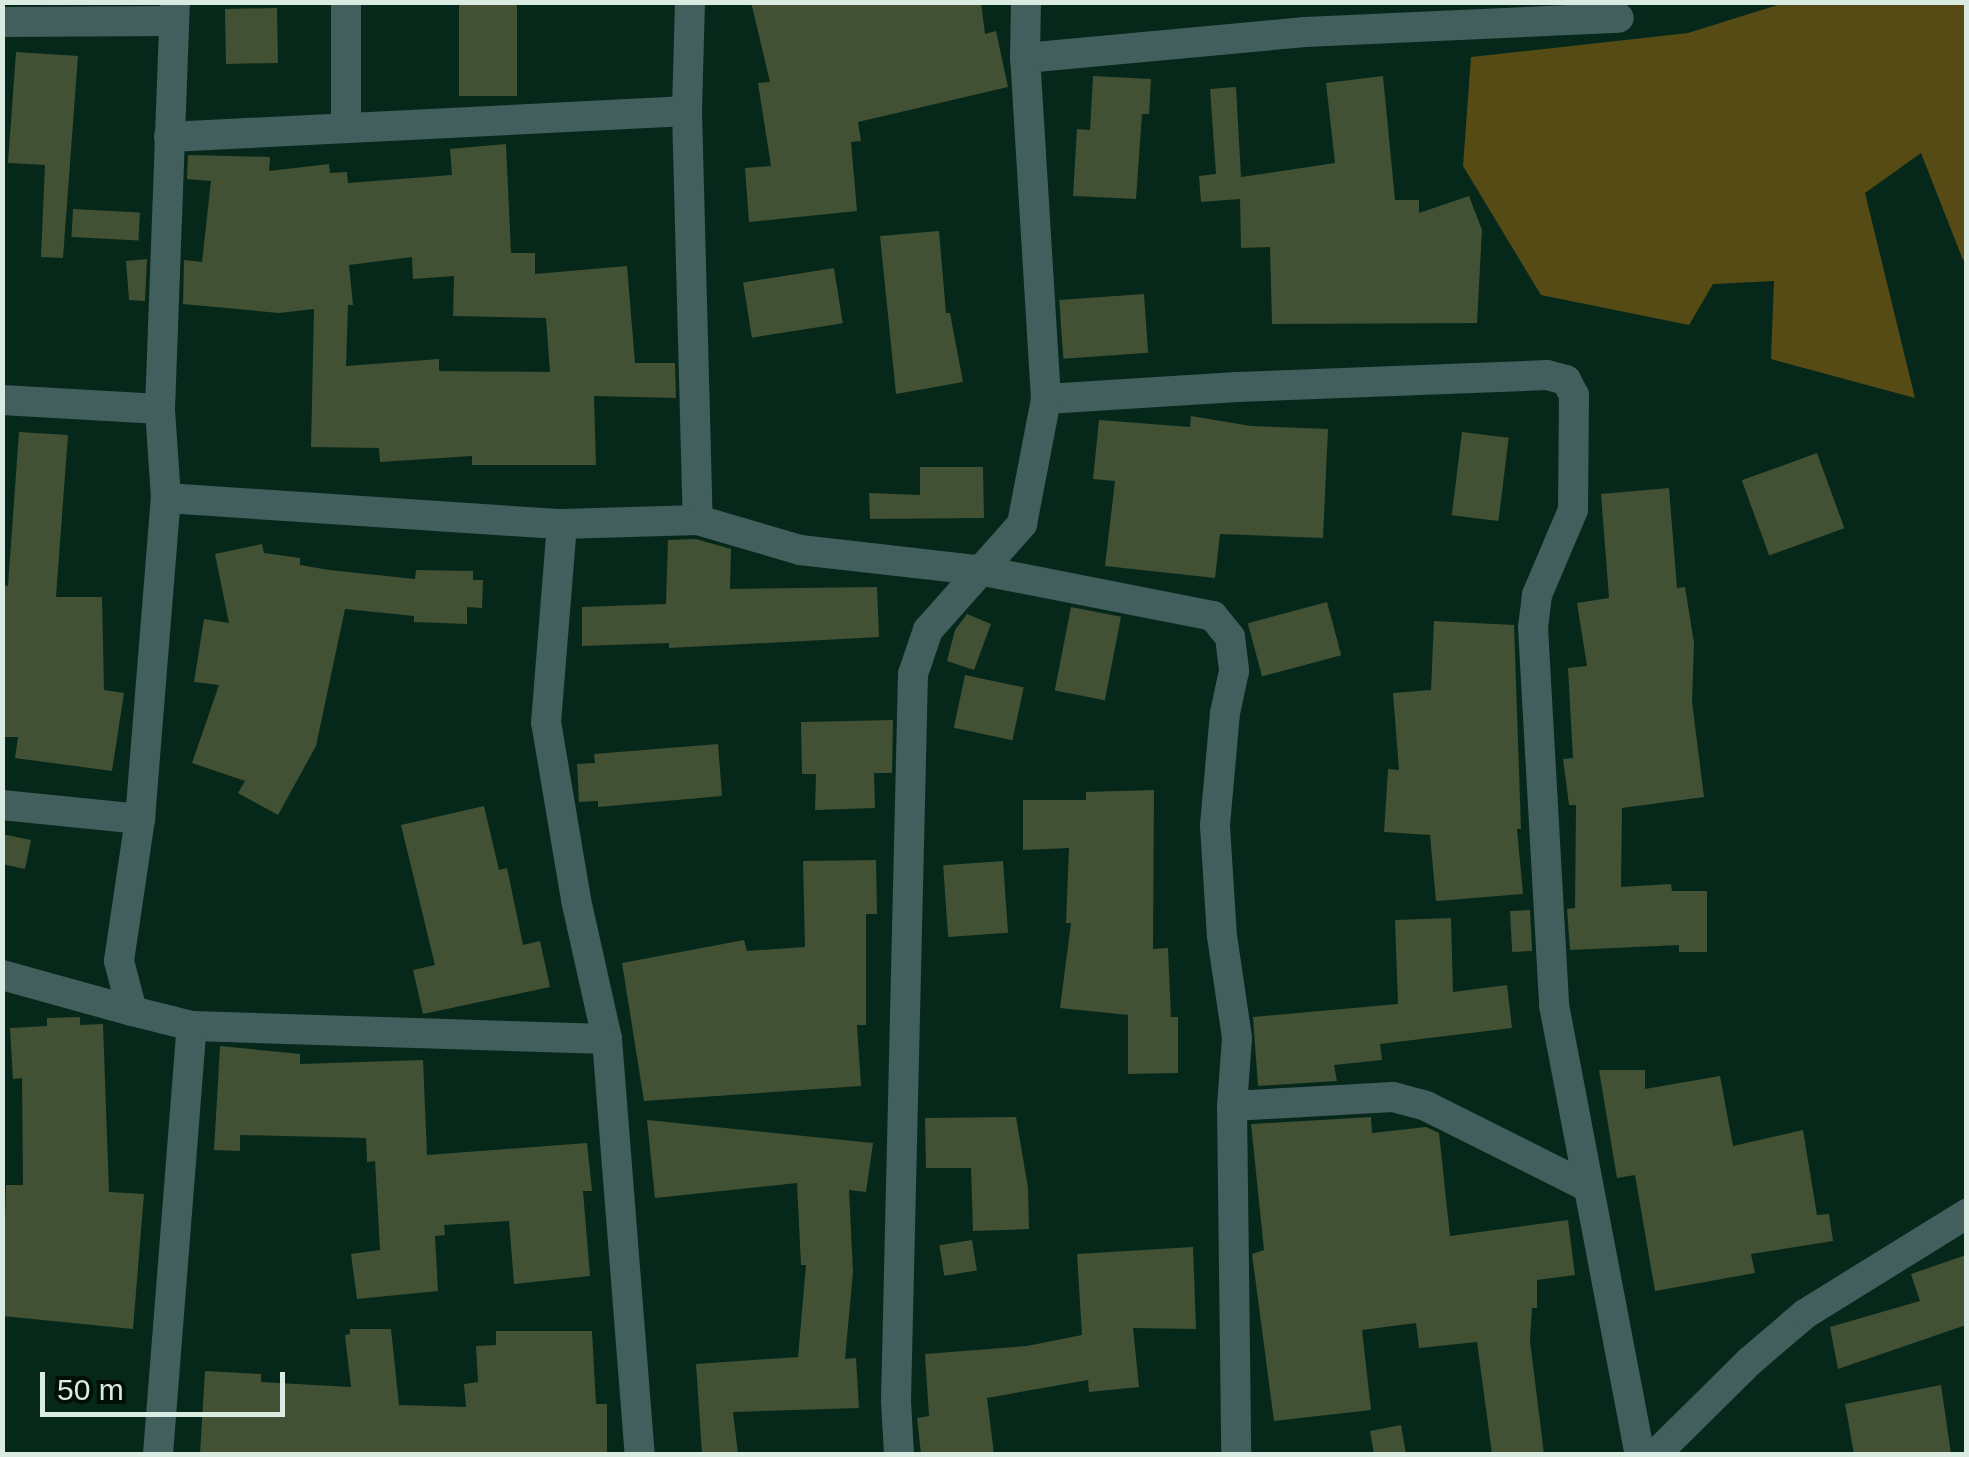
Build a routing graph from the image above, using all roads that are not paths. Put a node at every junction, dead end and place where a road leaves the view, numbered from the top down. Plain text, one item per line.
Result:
1 (346, 2) edge
2 (690, 2) edge
3 (1026, 2) edge
4 (174, 12) edge
5 (1619, 18) dead end
6 (2, 22) edge
7 (1025, 58) junction
8 (687, 111) junction
9 (346, 128) junction
10 (169, 136) junction
11 (2, 400) edge
12 (1046, 400) junction
13 (160, 409) junction
14 (166, 498) junction
15 (698, 520) junction
16 (562, 524) junction
17 (984, 571) junction
18 (2, 804) edge
19 (140, 819) junction
20 (2, 975) edge
21 (132, 1011) junction
22 (192, 1026) junction
23 (607, 1039) junction
24 (1232, 1106) junction
25 (1588, 1187) junction
26 (1966, 1214) edge
27 (158, 1454) edge
28 (640, 1454) edge
29 (899, 1454) edge
30 (1236, 1454) edge
31 (1640, 1454) edge
32 (1656, 1454) edge

1 - 9 street
2 - 8 street
3 - 7 street
4 - 6 street
4 - 10 street
5 - 7 street
7 - 12 street
8 - 9 street
8 - 15 street
9 - 10 street
10 - 13 street
11 - 13 street
12 - 17 street
12 - 25 street
13 - 14 street
14 - 16 street
14 - 19 street
15 - 16 street
15 - 17 street
16 - 23 street
17 - 24 street
17 - 29 street
18 - 19 street
19 - 21 street
20 - 21 street
21 - 22 street
22 - 23 street
22 - 27 street
23 - 28 street
24 - 25 street
24 - 30 street
25 - 31 street
26 - 32 street

